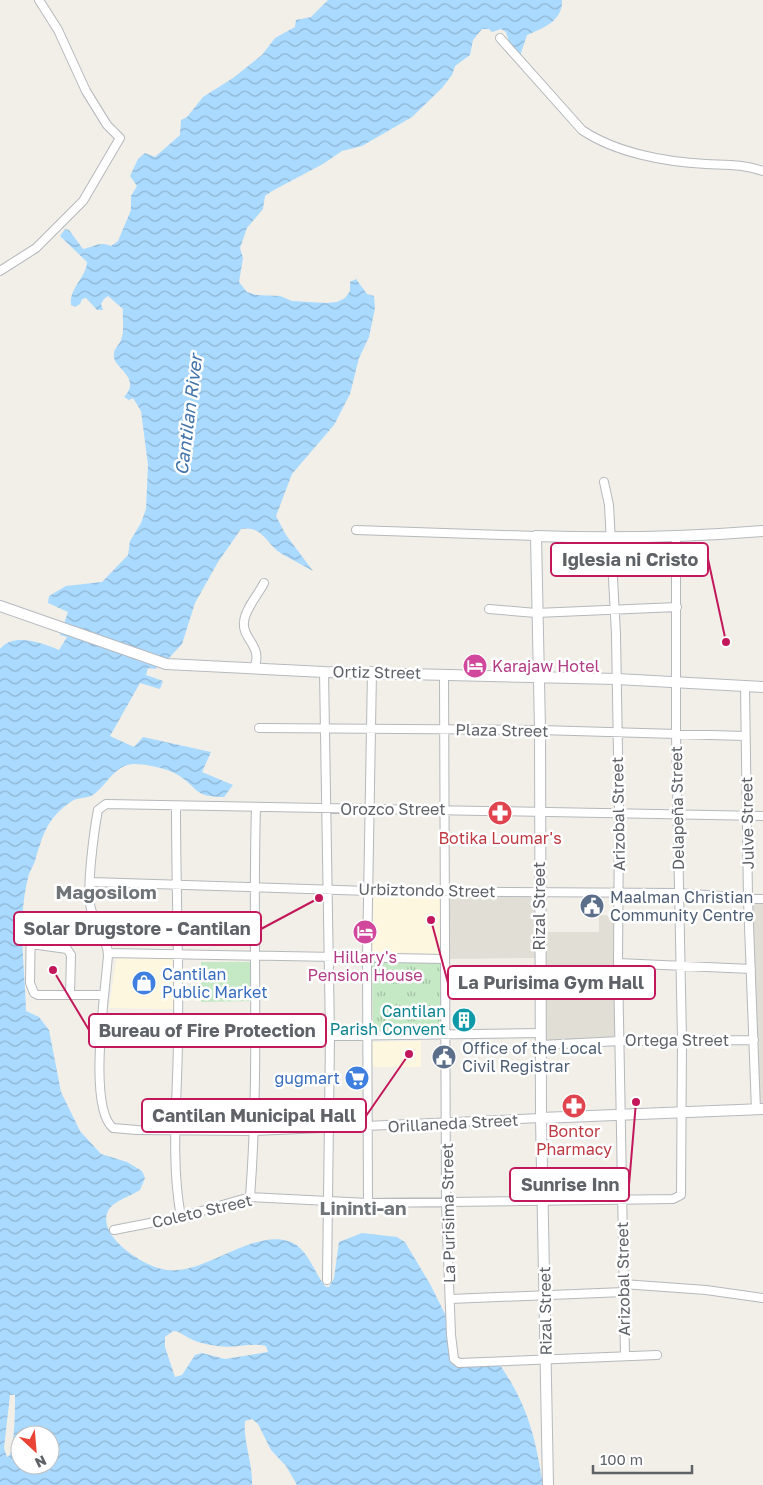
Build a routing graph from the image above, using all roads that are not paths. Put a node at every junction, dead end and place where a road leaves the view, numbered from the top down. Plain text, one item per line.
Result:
1 (39, 0) edge
2 (500, 38) dead end
3 (763, 171) edge
4 (0, 272) edge
5 (604, 482) dead end
6 (356, 530) dead end
7 (763, 531) edge
8 (536, 536) junction
9 (676, 538) junction
10 (612, 539) junction
11 (264, 584) dead end
12 (0, 606) edge
13 (677, 607) junction
14 (614, 608) junction
15 (489, 609) dead end
16 (536, 613) junction
17 (255, 666) junction
18 (372, 671) junction
19 (324, 672) junction
20 (444, 674) junction
21 (538, 677) junction
22 (617, 679) junction
23 (677, 683) junction
24 (744, 686) junction
25 (763, 686) edge
26 (259, 728) dead end
27 (326, 728) junction
28 (370, 728) junction
29 (444, 729) junction
30 (540, 730) junction
31 (617, 732) junction
32 (676, 736) junction
33 (746, 736) junction
34 (176, 807) junction
35 (256, 808) junction
36 (327, 809) junction
37 (370, 809) junction
38 (446, 810) junction
39 (540, 812) junction
40 (620, 813) junction
41 (677, 814) junction
42 (748, 815) junction
43 (763, 816) edge
44 (91, 882) junction
45 (176, 886) junction
46 (254, 888) junction
47 (327, 888) junction
48 (369, 890) junction
49 (538, 891) junction
50 (446, 892) junction
51 (619, 893) junction
52 (678, 893) junction
53 (748, 899) junction
54 (763, 899) edge
55 (31, 916) dead end
56 (31, 944) junction
57 (108, 952) junction
58 (178, 954) junction
59 (254, 955) junction
60 (329, 957) junction
61 (367, 958) junction
62 (445, 959) junction
63 (618, 963) junction
64 (679, 966) junction
65 (751, 969) junction
66 (70, 995) junction
67 (104, 995) junction
68 (100, 1033) junction
69 (540, 1033) junction
70 (178, 1034) junction
71 (255, 1035) junction
72 (330, 1036) junction
73 (368, 1036) junction
74 (444, 1036) junction
75 (620, 1040) junction
76 (682, 1040) junction
77 (754, 1040) junction
78 (541, 1045) junction
79 (760, 1110) edge
80 (682, 1113) junction
81 (622, 1115) junction
82 (541, 1118) junction
83 (447, 1122) junction
84 (366, 1127) junction
85 (330, 1129) junction
86 (176, 1130) junction
87 (255, 1132) junction
88 (250, 1197) junction
89 (680, 1197) joint
90 (329, 1200) junction
91 (621, 1200) junction
92 (542, 1202) junction
93 (368, 1203) junction
94 (446, 1203) junction
95 (181, 1218) junction
96 (114, 1230) dead end
97 (327, 1280) dead end
98 (623, 1284) junction
99 (624, 1292) junction
100 (544, 1295) junction
101 (450, 1298) junction
102 (763, 1298) edge
103 (657, 1355) dead end
104 (625, 1356) junction
105 (546, 1359) junction
106 (548, 1485) edge

1 - 4 street
2 - 3 street
5 - 10 street, Arizobal Street
6 - 8 street
7 - 9 street
8 - 10 street
8 - 16 street, Rizal Street
9 - 10 street
9 - 13 street, Delapeña Street
10 - 14 street, Arizobal Street
11 - 17 street
12 - 17 street, Ortiz Street
13 - 14 street
13 - 23 street, Delapeña Street
14 - 16 street
14 - 22 street, Arizobal Street
15 - 16 street
16 - 21 street, Rizal Street
17 - 19 street, Ortiz Street
18 - 19 street, Ortiz Street
18 - 20 street, Ortiz Street
18 - 28 street
19 - 27 street
20 - 21 street, Ortiz Street
20 - 29 street, La Purisima Street
21 - 22 street, Ortiz Street
21 - 30 street, Rizal Street
22 - 23 street, Ortiz Street
22 - 31 street, Arizobal Street
23 - 24 street, Ortiz Street
23 - 32 street, Delapeña Street
24 - 25 street, Ortiz Street
24 - 33 street, Julve Street
26 - 27 street, Plaza Street
27 - 28 street, Plaza Street
27 - 36 street
28 - 29 street, Plaza Street
28 - 37 street
29 - 30 street, Plaza Street
29 - 38 street, La Purisima Street
30 - 31 street, Plaza Street
30 - 39 street, Rizal Street
31 - 32 street, Plaza Street
31 - 40 street, Arizobal Street
32 - 33 street, Plaza Street
32 - 41 street, Delapeña Street
33 - 42 street, Julve Street
34 - 35 street, Orozco Street
34 - 44 street, Orozco Street
34 - 45 street
35 - 36 street, Orozco Street
35 - 46 street
36 - 37 street, Orozco Street
36 - 47 street
37 - 38 street, Orozco Street
37 - 48 street
38 - 39 street, Orozco Street
38 - 50 street, La Purisima Street
39 - 40 street, Orozco Street
39 - 49 street, Rizal Street
40 - 41 street, Orozco Street
40 - 51 street, Arizobal Street
41 - 42 street, Orozco Street
41 - 52 street, Delapeña Street
42 - 43 street, Orozco Street
42 - 53 street, Julve Street
44 - 45 street, Urbiztondo Street
44 - 57 street
45 - 46 street, Urbiztondo Street
45 - 58 street
46 - 47 street, Urbiztondo Street
46 - 59 street
47 - 48 street, Urbiztondo Street
47 - 60 street
48 - 50 street, Urbiztondo Street
48 - 61 street
49 - 50 street, Urbiztondo Street
49 - 51 street, Urbiztondo Street
49 - 69 street, Rizal Street
50 - 62 street, La Purisima Street
51 - 52 street, Urbiztondo Street
51 - 63 street, Arizobal Street
52 - 53 street, Urbiztondo Street
52 - 64 street, Delapeña Street
53 - 54 street, Urbiztondo Street
53 - 65 street, Julve Street
55 - 56 street
56 - 66 street
56 - 66 street
57 - 58 street
57 - 67 street
58 - 59 street
58 - 70 street
59 - 60 street
59 - 71 street
60 - 61 street
60 - 72 street
61 - 62 street
61 - 73 street
62 - 74 street, La Purisima Street
63 - 64 street
63 - 75 street, Arizobal Street
64 - 65 street
64 - 76 street, Delapeña Street
65 - 77 street, Julve Street
66 - 67 street
67 - 68 street
68 - 70 street
68 - 86 street, Orillaneda Street
69 - 74 street
69 - 78 street, Rizal Street
70 - 71 street
70 - 86 street
71 - 72 street
71 - 87 street
72 - 73 street
72 - 85 street
73 - 74 street
73 - 84 street
74 - 83 street, La Purisima Street
75 - 76 street, Ortega Street
75 - 78 street, Ortega Street
75 - 81 street, Arizobal Street
76 - 77 street, Ortega Street
76 - 80 street, Delapeña Street
77 - 79 street, Julve Street
78 - 82 street, Rizal Street
79 - 80 street, Orillaneda Street
80 - 81 street, Orillaneda Street
80 - 89 street, Delapeña Street
81 - 82 street, Orillaneda Street
81 - 91 street, Arizobal Street
82 - 83 street, Orillaneda Street
82 - 92 street, Rizal Street
83 - 84 street, Orillaneda Street
83 - 94 street, La Purisima Street
84 - 85 street, Orillaneda Street
84 - 93 street
85 - 87 street, Orillaneda Street
85 - 90 street
86 - 87 street, Orillaneda Street
86 - 95 street
87 - 88 street
88 - 90 street, Coleto Street
88 - 95 street, Coleto Street
89 - 91 street, Coleto Street
90 - 93 street, Coleto Street
90 - 97 street
91 - 92 street, Coleto Street
91 - 98 street, Arizobal Street
92 - 94 street, Coleto Street
92 - 100 street, Rizal Street
93 - 94 street, Coleto Street
94 - 101 street, La Purisima Street
95 - 96 street, Coleto Street
98 - 99 street, Arizobal Street
98 - 102 street
99 - 100 street
99 - 104 street, Arizobal Street
100 - 101 street
100 - 105 street, Rizal Street
101 - 105 street, La Purisima Street
103 - 104 street
104 - 105 street
105 - 106 street, Rizal Street

